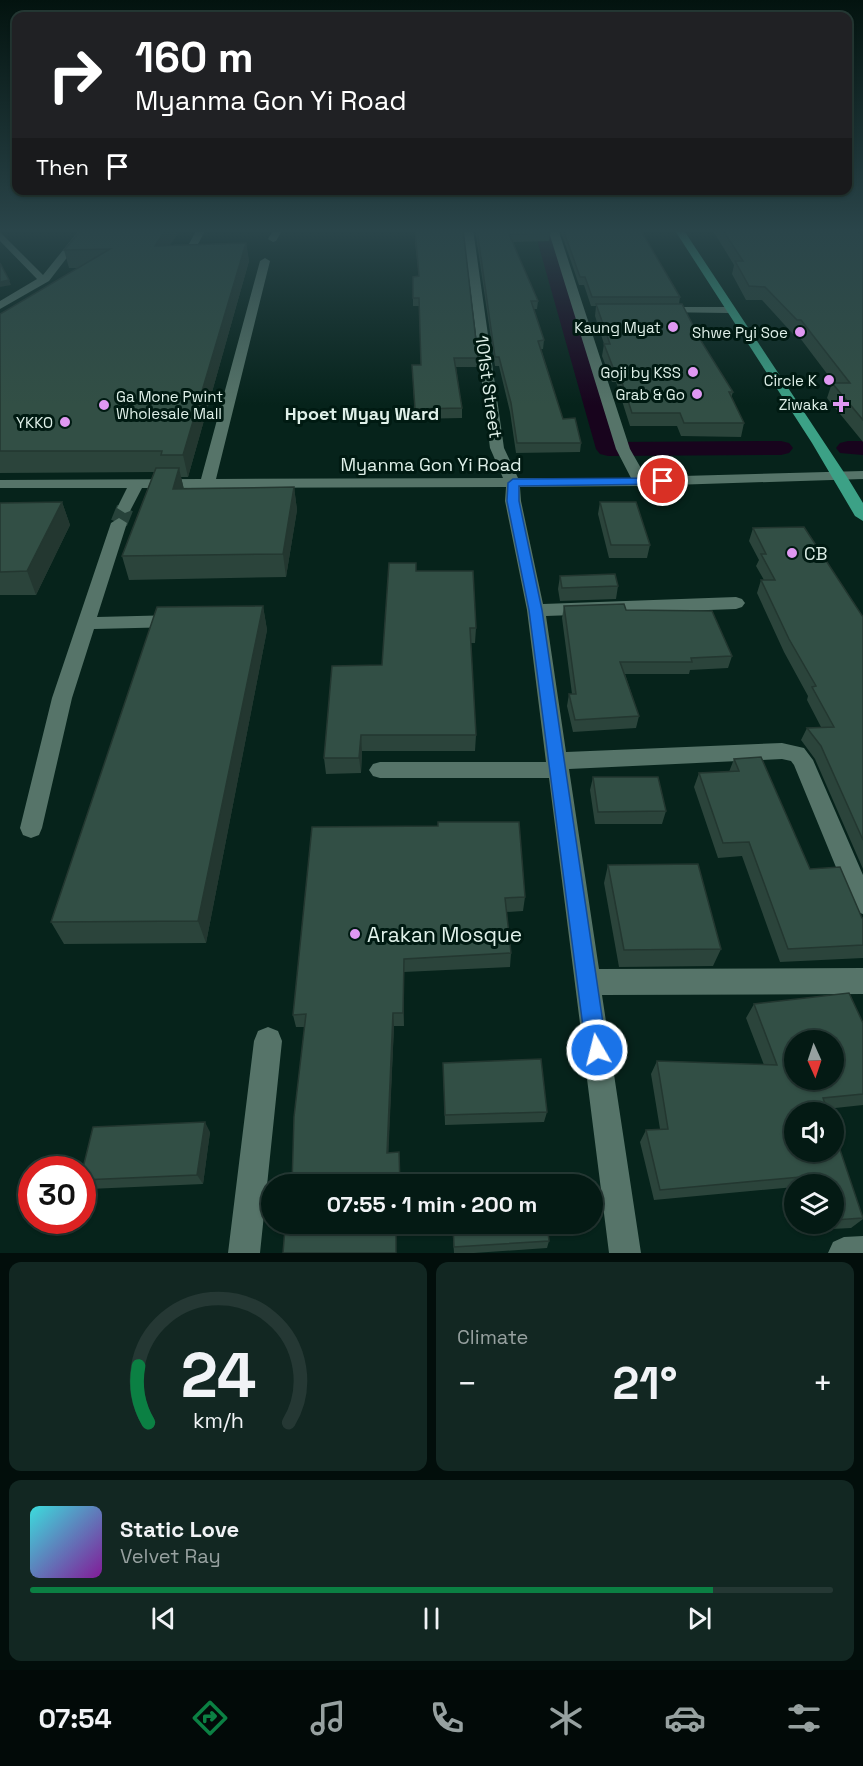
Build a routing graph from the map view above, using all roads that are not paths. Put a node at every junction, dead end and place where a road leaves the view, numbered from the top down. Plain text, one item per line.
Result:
1 (31, 287) edge
2 (258, 287) edge
3 (476, 287) edge
4 (575, 287) edge
5 (714, 287) edge
6 (0, 306) edge
7 (648, 310) edge
8 (728, 310) junction
9 (863, 475) edge
10 (839, 476) junction
11 (641, 482) junction
12 (513, 483) junction
13 (0, 484) edge
14 (137, 484) junction
15 (207, 484) junction
16 (863, 516) edge
17 (736, 603) dead end
18 (536, 610) junction
19 (191, 621) edge
20 (86, 623) junction
21 (558, 766) junction
22 (380, 770) dead end
23 (31, 828) dead end
24 (863, 903) edge
25 (863, 981) edge
26 (587, 982) junction
27 (268, 1041) dead end
28 (863, 1252) edge
29 (244, 1253) edge
30 (625, 1253) edge
31 (844, 1253) edge

1 - 6 street
2 - 15 street
3 - 12 street, 101st Street
4 - 11 street
5 - 8 main road
7 - 8 street
8 - 10 main road
9 - 10 street, Myanma Gon Yi Road
10 - 11 street, Myanma Gon Yi Road
10 - 16 main road
11 - 12 street, Myanma Gon Yi Road
12 - 15 street, Myanma Gon Yi Road
12 - 18 street, 101st Street
13 - 14 street, Myanma Gon Yi Road
14 - 15 street, Myanma Gon Yi Road
14 - 20 street
17 - 18 street
18 - 21 street, 101st Street
19 - 20 street
20 - 23 street
21 - 22 street
21 - 24 street
21 - 26 street, 101st Street
25 - 26 street
26 - 30 street, 101st Street
27 - 29 street
28 - 31 street

